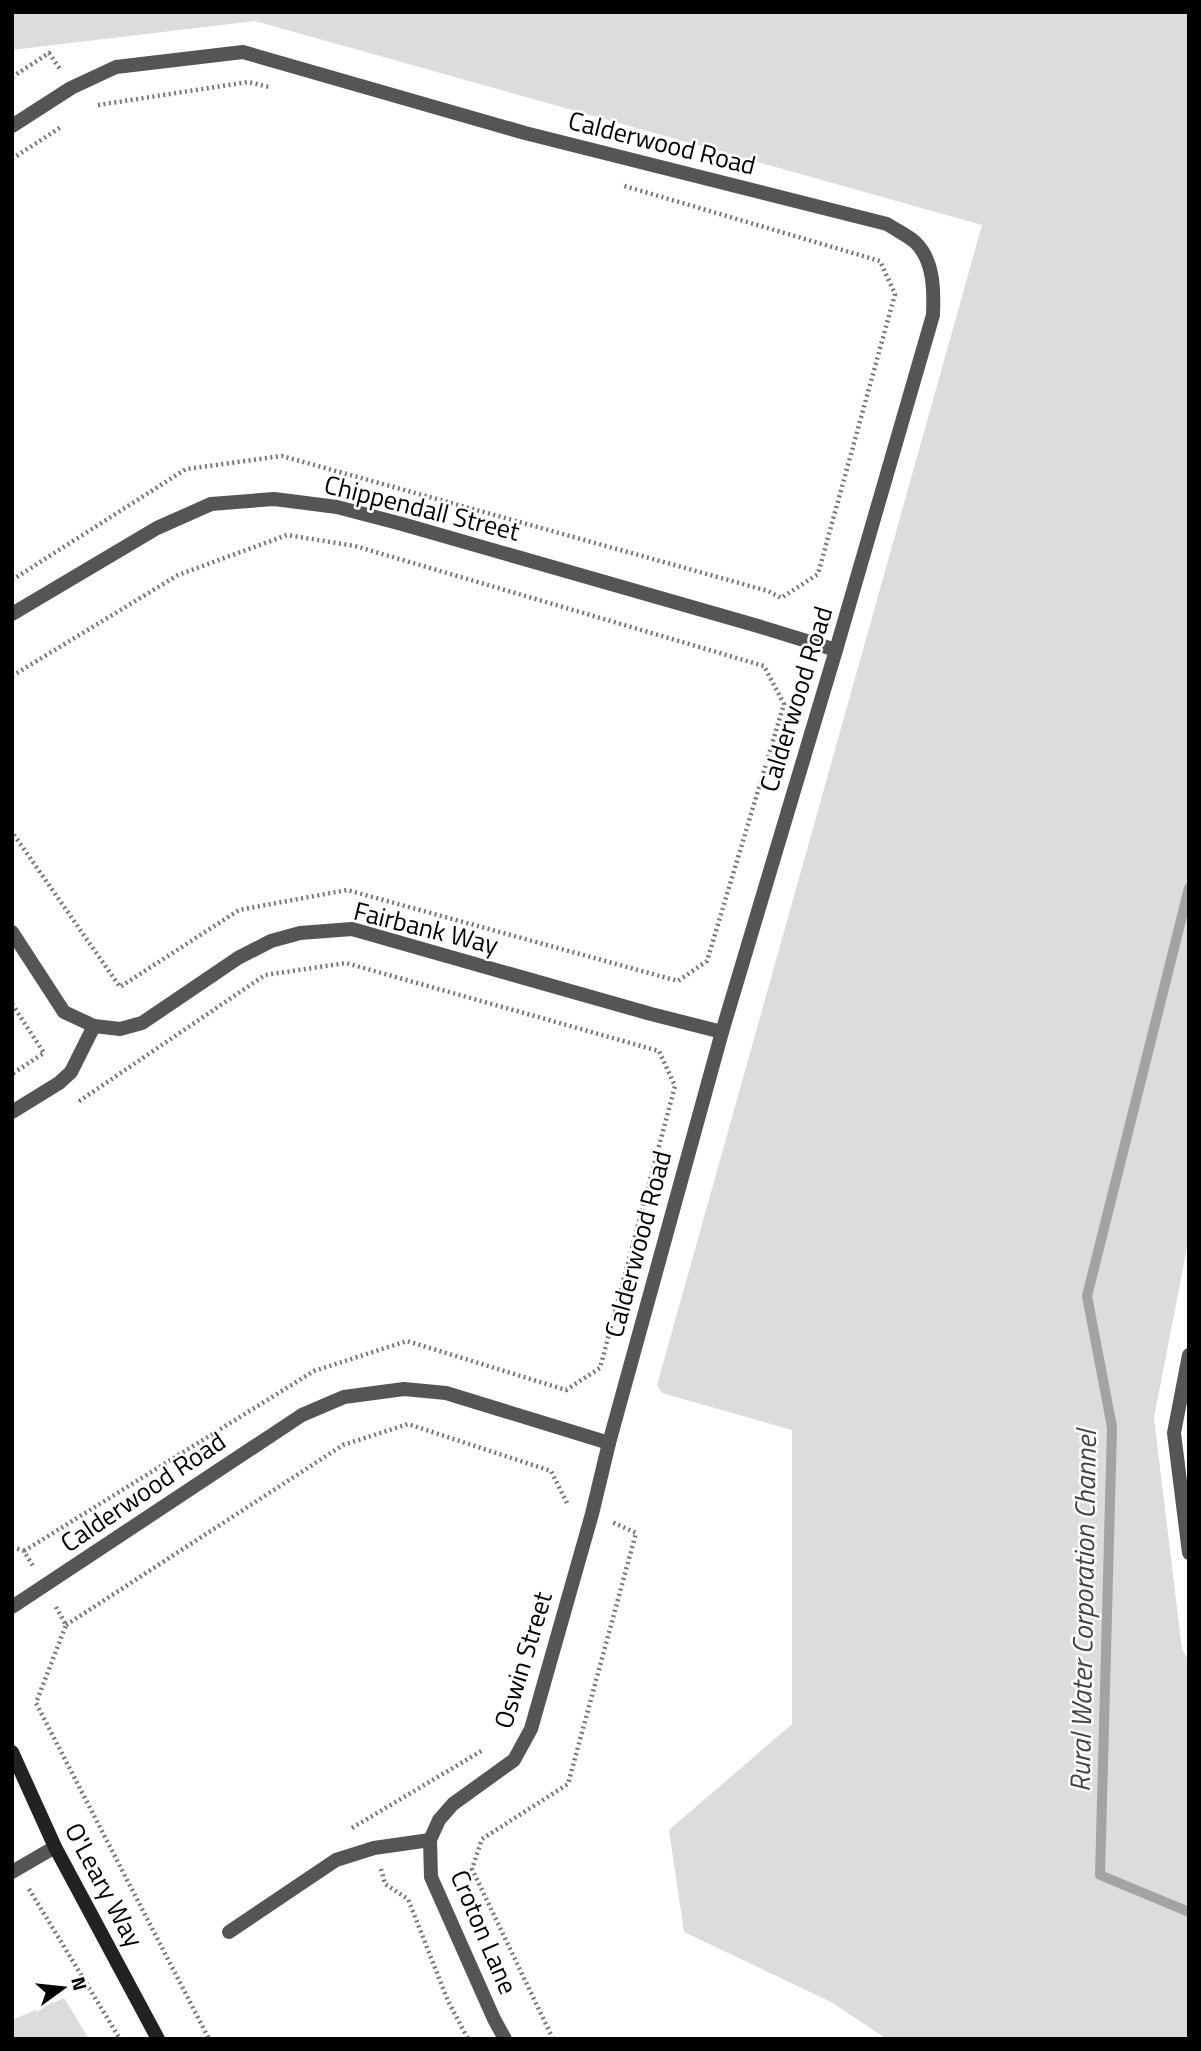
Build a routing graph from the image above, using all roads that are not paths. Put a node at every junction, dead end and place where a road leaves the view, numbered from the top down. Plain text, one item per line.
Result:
1 (12, 126) edge
2 (12, 614) edge
3 (836, 650) junction
4 (12, 932) edge
5 (94, 1026) junction
6 (722, 1032) junction
7 (12, 1112) edge
8 (1189, 1355) edge
9 (609, 1443) junction
10 (1189, 1553) edge
11 (12, 1607) edge
12 (12, 1752) edge
13 (430, 1840) junction
14 (55, 1847) junction
15 (15, 1871) edge
16 (229, 1932) dead end
17 (158, 2039) edge
18 (505, 2039) edge

1 - 3 street, Calderwood Road
2 - 3 street, Chippendall Street
3 - 6 street, Calderwood Road
4 - 5 street, Fairbank Way
5 - 6 street, Fairbank Way
5 - 7 street
6 - 9 street, Calderwood Road
8 - 10 street
9 - 11 street, Calderwood Road
9 - 13 street, Oswin Street
12 - 14 street, O'Leary Way
13 - 16 street
13 - 18 street, Croton Lane
14 - 15 street
14 - 17 street, O'Leary Way

